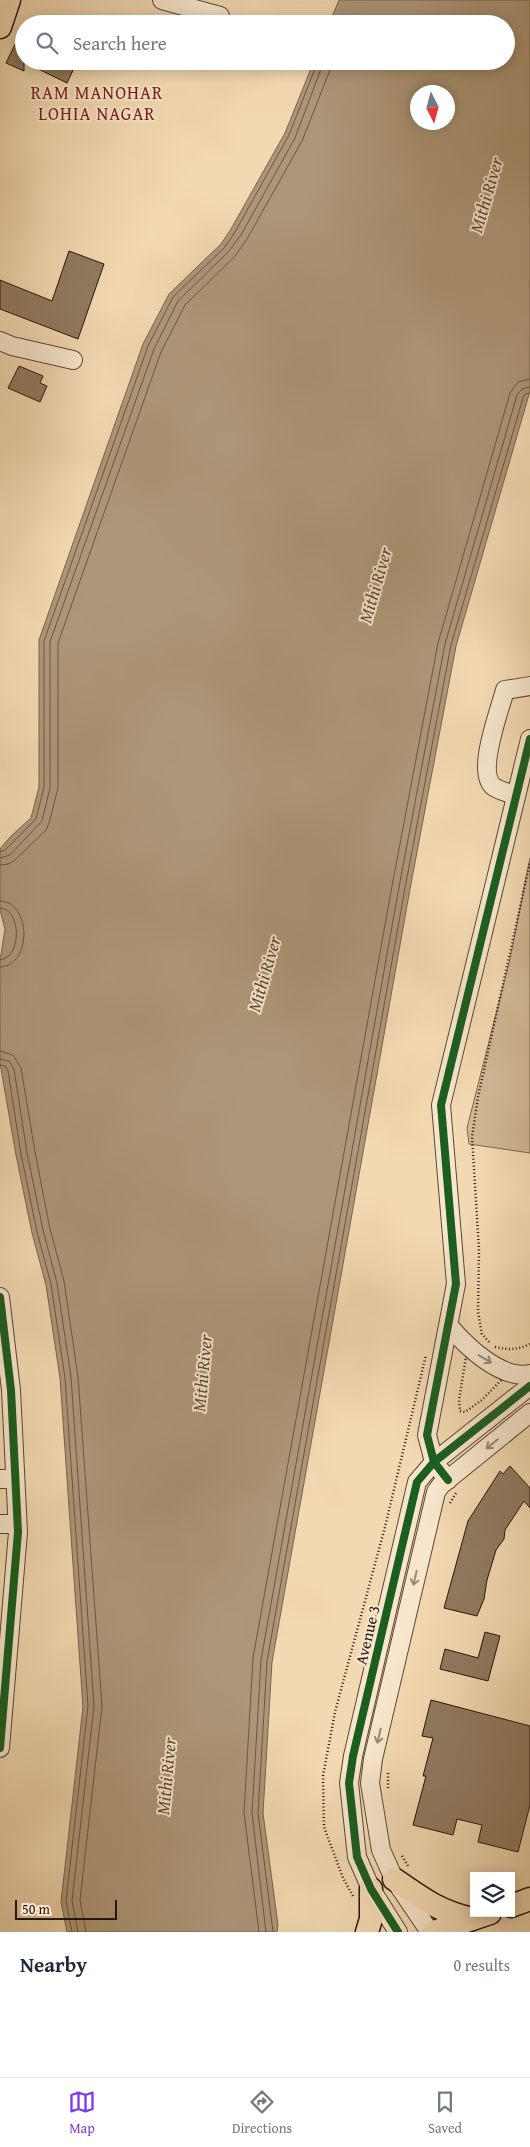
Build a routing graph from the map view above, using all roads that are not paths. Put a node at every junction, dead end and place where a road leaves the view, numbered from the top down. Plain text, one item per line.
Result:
1 (9, 0) edge
2 (162, 0) edge
3 (216, 15) edge
4 (0, 27) edge
5 (0, 341) edge
6 (73, 360) dead end
7 (530, 686) edge
8 (530, 739) edge
9 (516, 796) junction
10 (0, 1297) edge
11 (449, 1326) junction
12 (2, 1328) edge
13 (530, 1374) edge
14 (530, 1386) edge
15 (530, 1413) edge
16 (434, 1462) junction
17 (8, 1479) edge
18 (453, 1484) junction
19 (9, 1524) edge
20 (5, 1614) edge
21 (2, 1701) edge
22 (0, 1748) edge
23 (402, 1874) junction
24 (364, 1896) junction
25 (530, 1899) edge
26 (515, 1905) edge
27 (470, 1915) edge
28 (478, 1917) edge
29 (367, 1932) edge
30 (398, 1932) edge
31 (432, 1932) edge

1 - 4 main road
2 - 3 street
5 - 6 street
7 - 9 street
8 - 9 street
9 - 11 street
10 - 12 street
11 -> 13 street
11 - 16 street
12 - 17 street
14 - 16 street, Avenue 3
15 -> 18 street
16 - 18 street
16 - 24 street, Avenue 3
17 - 19 street
18 -> 23 street
19 - 20 street
20 - 21 street
21 - 22 street
23 - 27 main road
23 - 31 street
24 - 29 main road
24 - 30 street, Avenue 3
25 - 26 main road
28 - 31 main road

